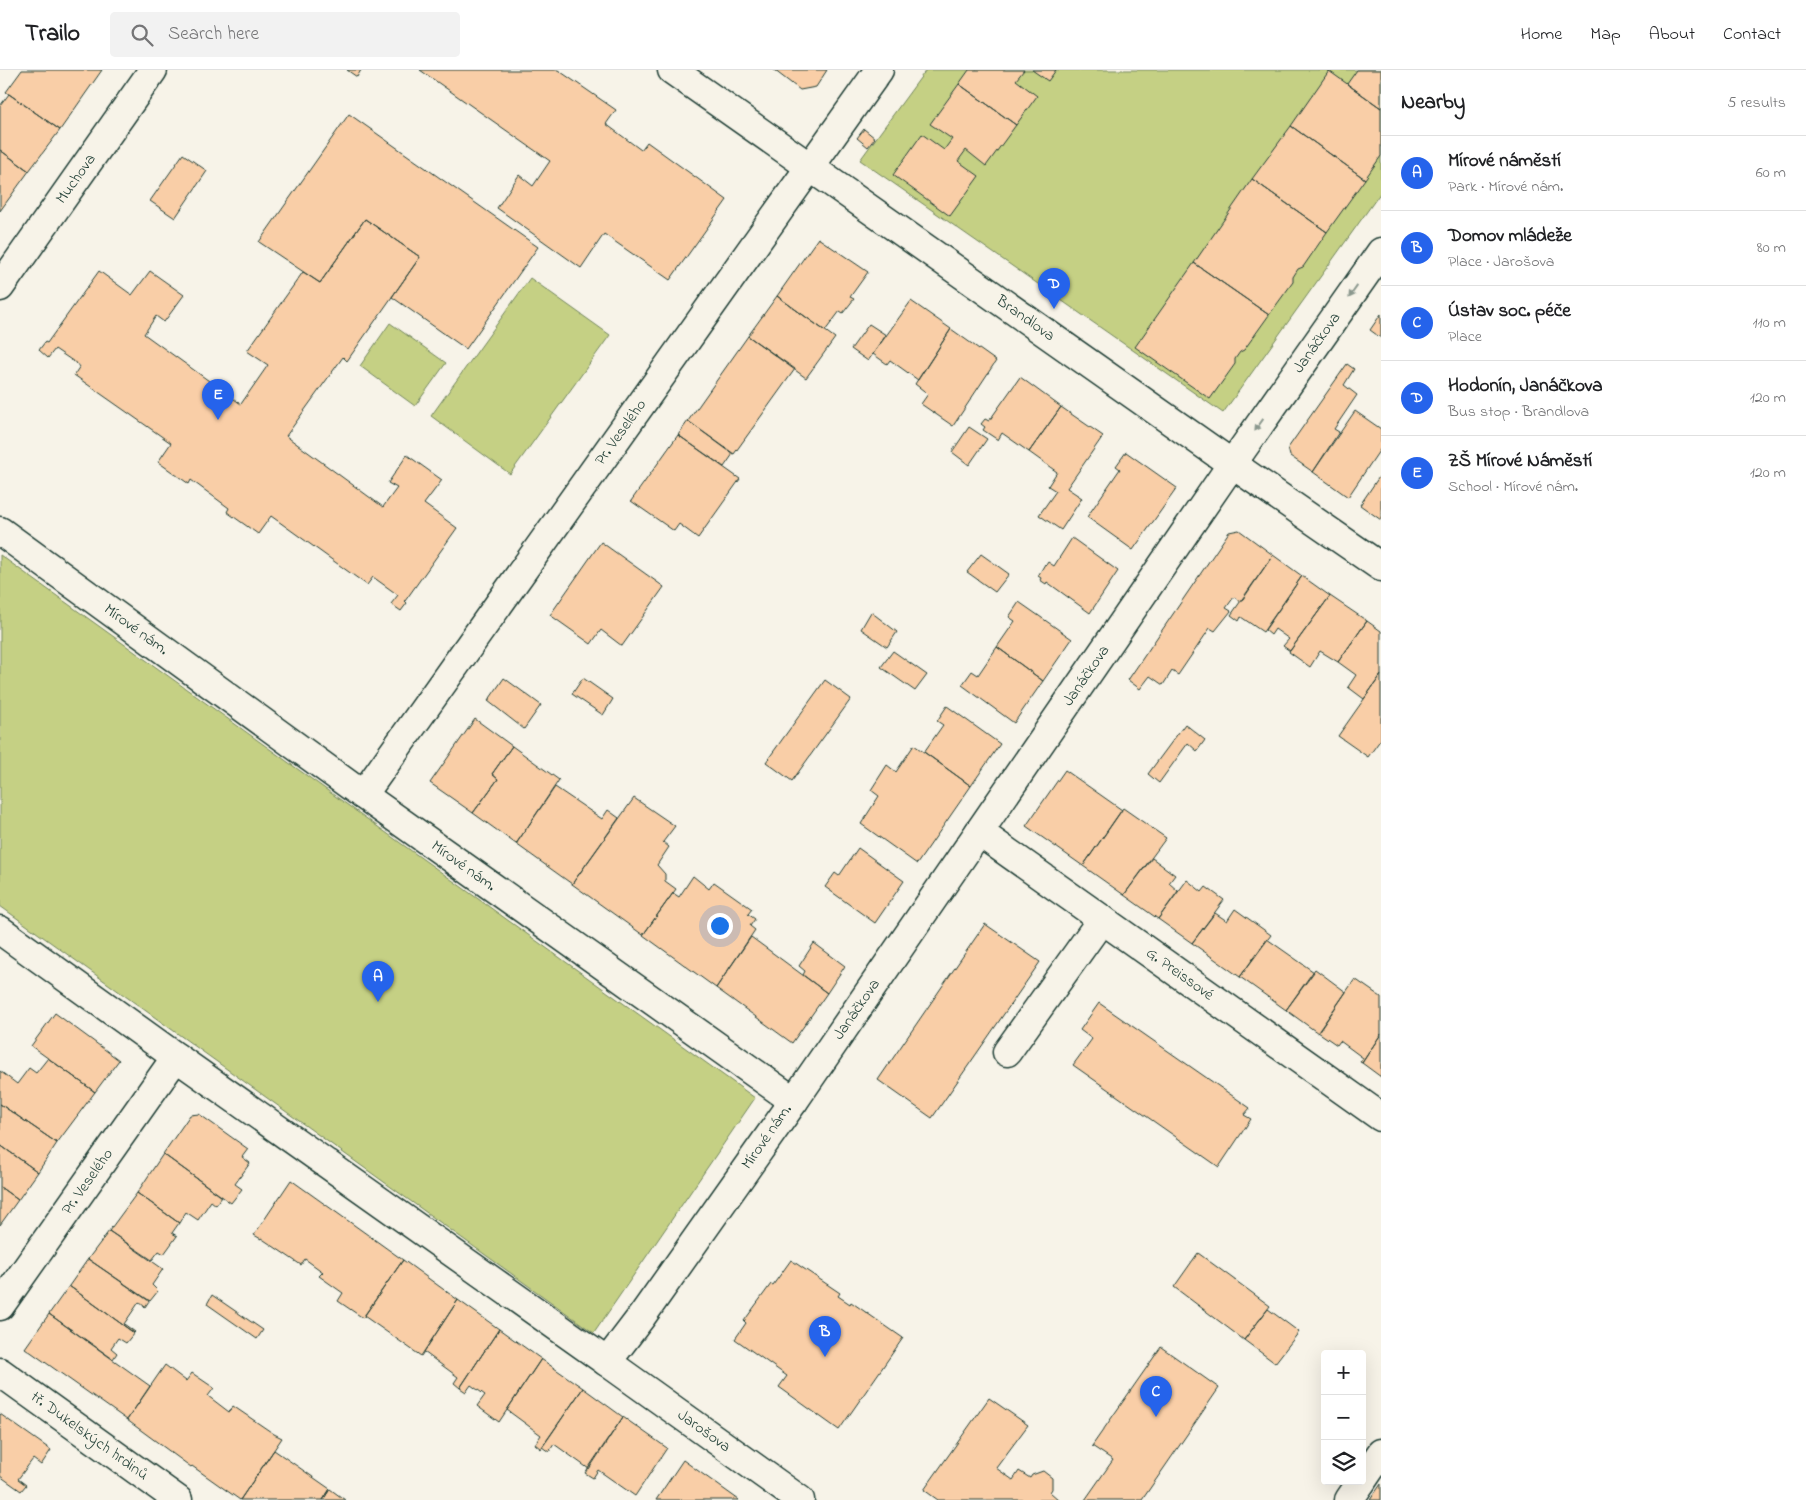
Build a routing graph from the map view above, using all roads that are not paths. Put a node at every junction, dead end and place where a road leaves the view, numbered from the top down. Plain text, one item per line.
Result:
1 (153, 70) edge
2 (672, 70) edge
3 (879, 70) edge
4 (810, 167) junction
5 (1381, 252) edge
6 (0, 287) edge
7 (1232, 464) junction
8 (0, 532) edge
9 (1381, 568) edge
10 (363, 795) junction
11 (979, 832) junction
12 (1102, 919) junction
13 (0, 930) edge
14 (1007, 1052) dead end
15 (176, 1057) junction
16 (794, 1100) junction
17 (1381, 1117) edge
18 (0, 1306) edge
19 (607, 1362) junction
20 (0, 1372) edge
21 (1381, 1453) edge
22 (1366, 1475) edge
23 (1359, 1485) edge
24 (178, 1500) edge
25 (800, 1500) edge
26 (1349, 1500) edge

1 - 6 street, Muchova
2 - 4 street, Brandlova
3 - 4 street, Pr. Veselého
4 - 7 street, Brandlova
4 - 10 street, Pr. Veselého
5 -> 7 street, Janáčkova
7 - 9 street, Brandlova
7 - 11 street, Janáčkova
8 - 10 street, Mírové nám.
10 - 16 street, Mírové nám.
11 - 12 street, G. Preissové
11 - 16 street, Janáčkova
12 - 14 street
12 - 17 street, G. Preissové
13 - 15 street
15 - 18 street, Pr. Veselého
15 - 19 street
16 - 19 street, Mírové nám.
19 - 25 street, Jarošova
20 - 24 street, tř. Dukelských hrdinů
21 - 22 street
23 - 26 street

